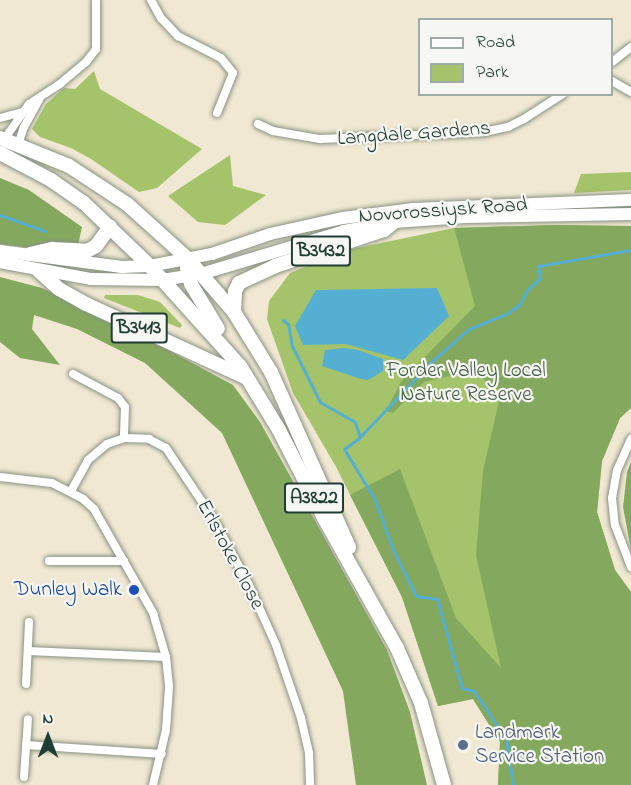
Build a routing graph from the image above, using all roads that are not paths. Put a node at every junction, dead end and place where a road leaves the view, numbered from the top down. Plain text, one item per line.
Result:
1 (96, 0) edge
2 (151, 0) edge
3 (631, 47) edge
4 (613, 61) edge
5 (613, 82) edge
6 (631, 92) edge
7 (42, 95) junction
8 (559, 96) edge
9 (22, 112) junction
10 (218, 113) dead end
11 (0, 118) edge
12 (258, 124) dead end
13 (1, 144) edge
14 (18, 145) junction
15 (631, 200) edge
16 (631, 214) edge
17 (394, 222) junction
18 (110, 227) junction
19 (0, 251) edge
20 (30, 254) junction
21 (188, 259) junction
22 (6, 263) edge
23 (150, 266) junction
24 (39, 271) junction
25 (195, 275) junction
26 (162, 280) junction
27 (234, 312) junction
28 (242, 372) junction
29 (73, 374) dead end
30 (124, 438) junction
31 (631, 439) edge
32 (0, 477) edge
33 (71, 490) junction
34 (50, 561) dead end
35 (124, 561) junction
36 (631, 567) edge
37 (382, 620) junction
38 (29, 622) dead end
39 (28, 651) junction
40 (166, 657) junction
41 (26, 684) dead end
42 (28, 719) dead end
43 (26, 745) junction
44 (162, 754) junction
45 (24, 777) dead end
46 (153, 785) edge
47 (310, 785) edge
48 (444, 785) edge

1 - 7 street
2 - 10 street
3 - 4 street
5 - 6 street
7 - 9 street
7 - 14 street
8 - 12 street, Langdale Gardens
9 - 11 street
9 - 13 street
13 - 14 main road
13 - 18 main road, A3822
14 - 21 main road
15 - 21 main road, Novorossiysk Road
16 - 17 main road, Novorossiysk Road / B3432
17 - 25 main road, Novorossiysk Road / B3432
17 - 27 main road, B3432
18 - 20 main road
18 - 23 main road, A3822
19 - 20 main road, Novorossiysk Road
20 - 23 main road, Novorossiysk Road
21 - 23 main road, Novorossiysk Road
21 - 25 main road
22 - 24 main road
23 - 26 main road, A3822
24 - 26 main road, B3413
24 - 28 main road, B3413
25 - 26 main road, B3413
25 - 27 main road, A3822
25 - 28 main road
26 - 28 main road, A3822
27 - 37 main road, A3822
28 - 37 main road, A3822
29 - 30 street
30 - 33 street
30 - 47 street, Erlstoke Close
31 - 36 street
32 - 33 street
33 - 35 street
34 - 35 street
35 - 40 street
37 - 48 main road, A3822
38 - 39 street
39 - 40 street
39 - 41 street
40 - 44 street
42 - 43 street
43 - 44 street
43 - 45 street
44 - 46 street

